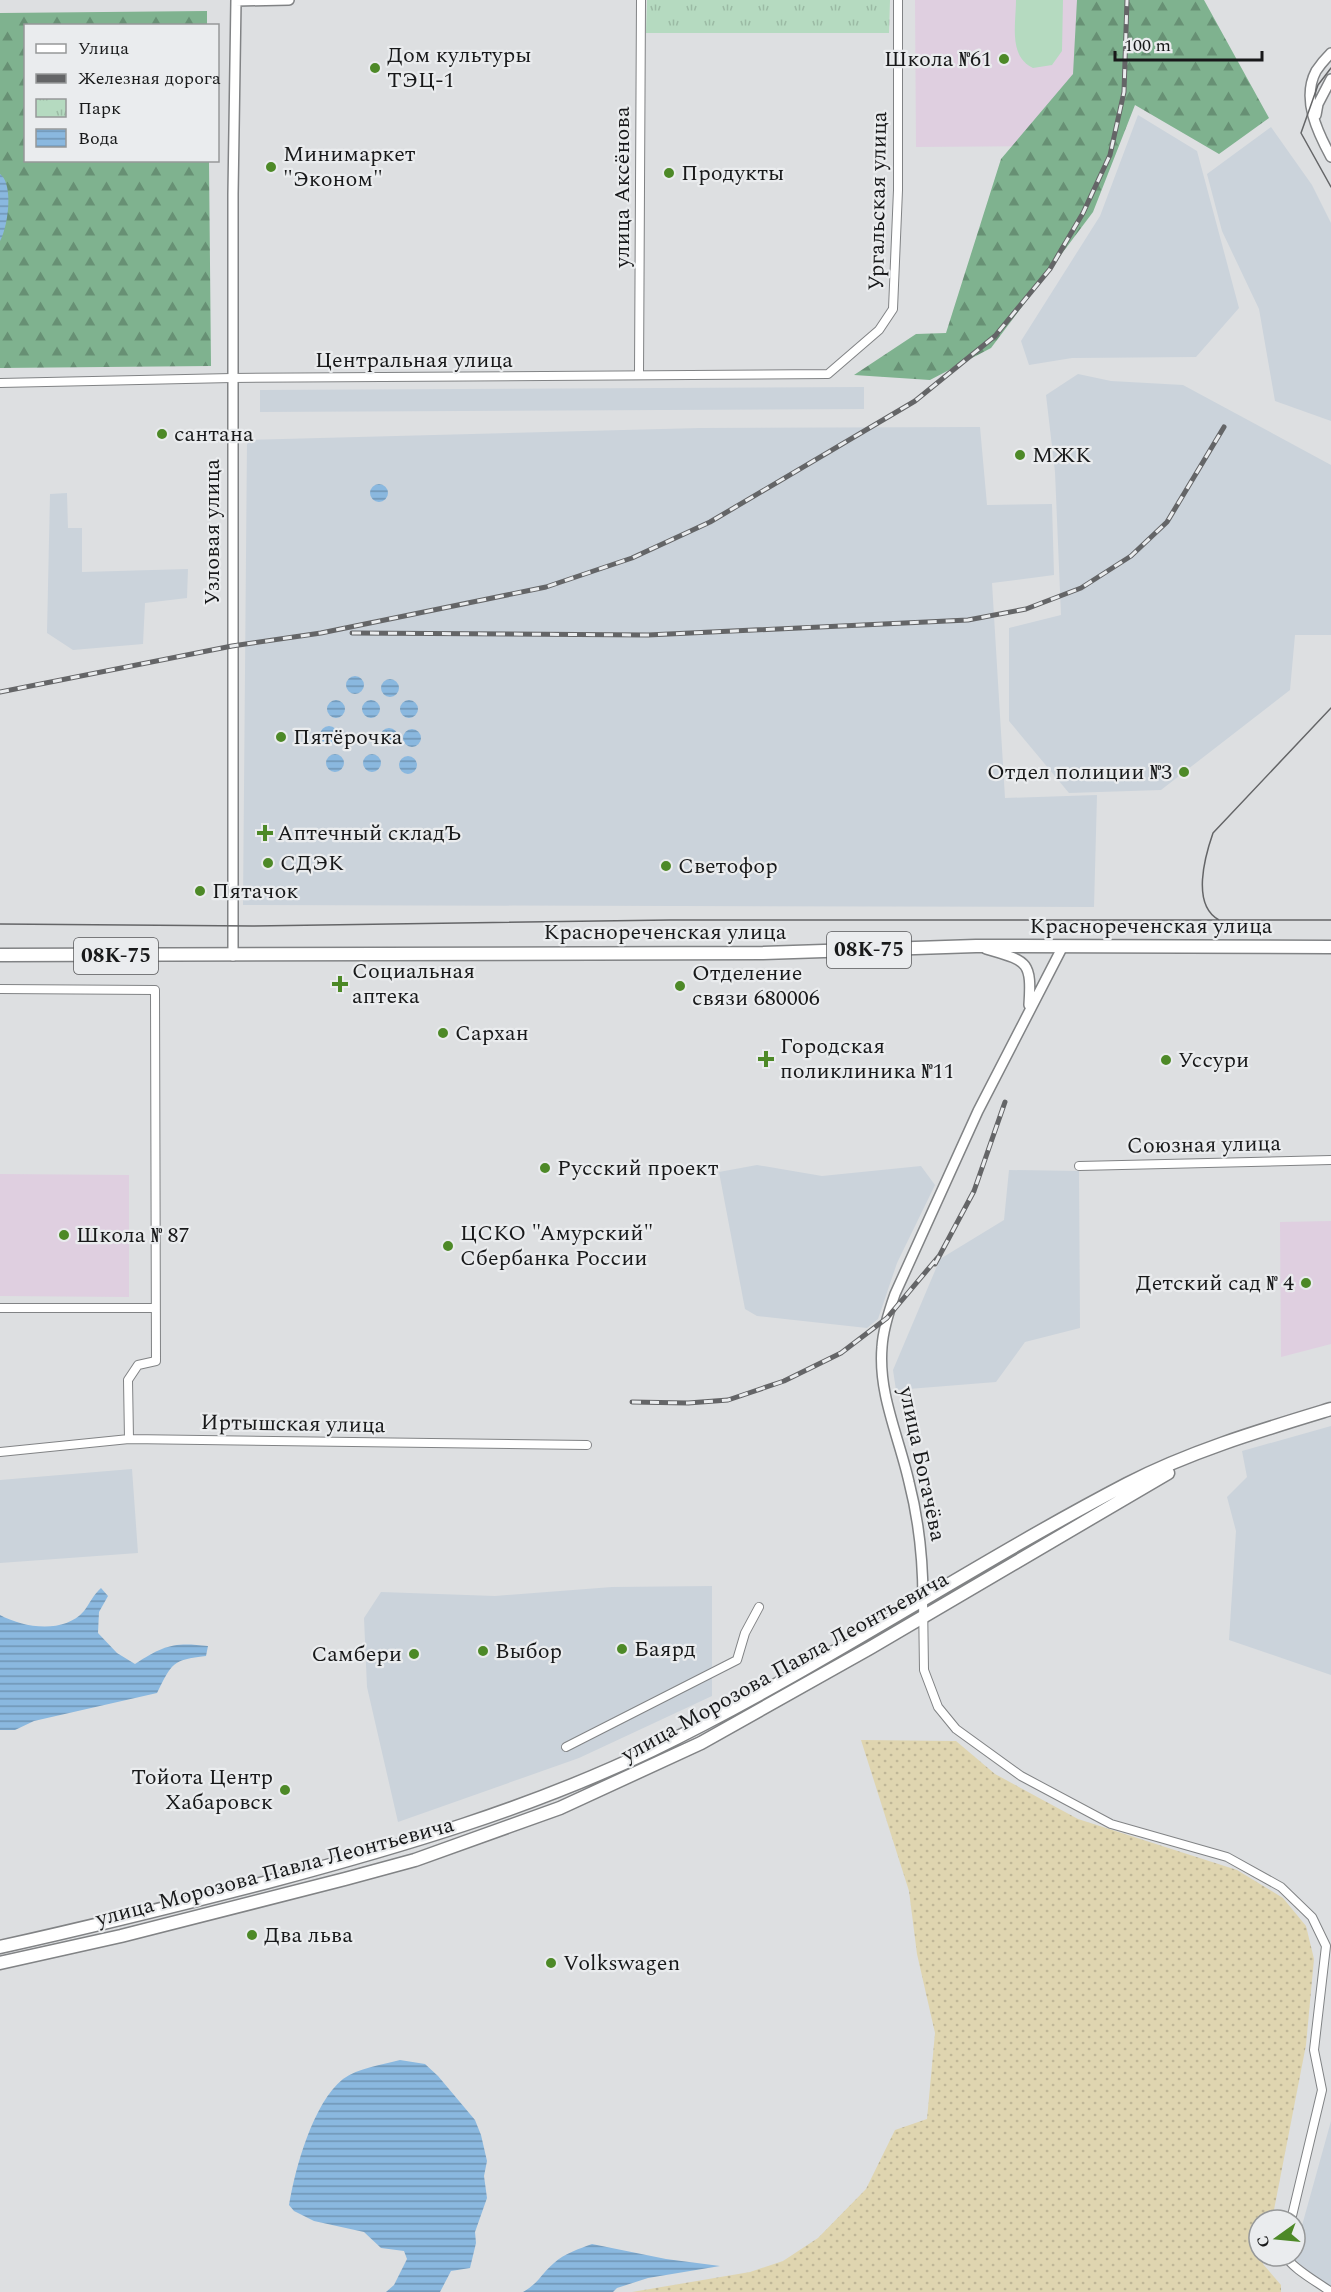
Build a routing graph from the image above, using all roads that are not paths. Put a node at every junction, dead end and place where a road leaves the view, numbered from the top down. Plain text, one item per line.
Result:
1 (236, 0) edge
2 (289, 0) edge
3 (641, 0) edge
4 (898, 0) edge
5 (1331, 53) edge
6 (1331, 79) edge
7 (1315, 126) junction
8 (1331, 157) edge
9 (828, 374) joint
10 (639, 375) junction
11 (232, 378) junction
12 (0, 383) edge
13 (976, 946) junction
14 (1064, 946) junction
15 (1331, 947) edge
16 (0, 955) edge
17 (233, 956) junction
18 (0, 989) edge
19 (1028, 1010) junction
20 (1331, 1160) edge
21 (1079, 1166) dead end
22 (0, 1308) edge
23 (155, 1308) junction
24 (1331, 1409) edge
25 (129, 1439) junction
26 (587, 1445) dead end
27 (0, 1452) edge
28 (1185, 1459) junction
29 (923, 1600) junction
30 (759, 1607) dead end
31 (923, 1617) junction
32 (566, 1747) dead end
33 (0, 1947) edge
34 (0, 1963) edge
35 (1294, 2208) edge
36 (1296, 2268) edge
37 (1331, 2292) edge

1 - 2 street
1 - 11 street, Узловая улица
3 - 10 street, улица Аксёнова
4 - 9 street, Ургальская улица
5 - 7 street
6 - 7 street
7 - 8 street
9 - 10 street, Центральная улица
10 - 11 street, Центральная улица
11 - 12 street, Центральная улица
11 - 17 street, Узловая улица
13 - 14 main road, Краснореченская улица / 08К-75
13 - 17 main road, Краснореченская улица / 08К-75
13 - 19 street
14 - 15 main road, Краснореченская улица / 08К-75
14 - 19 street, улица Богачёва
16 - 17 main road, Краснореченская улица / 08К-75
18 - 23 street
19 - 29 street, улица Богачёва
20 - 21 street, Союзная улица
22 - 23 street
23 - 25 street
24 - 28 main road, улица Морозова Павла Леонтьевича
25 - 26 street, Иртышская улица
25 - 27 street, Иртышская улица
28 - 29 main road, улица Морозова Павла Леонтьевича
28 - 31 main road, улица Морозова Павла Леонтьевича
29 - 31 street, улица Богачёва
29 - 33 main road, улица Морозова Павла Леонтьевича
30 - 32 street
31 - 34 main road, улица Морозова Павла Леонтьевича
31 - 35 street, улица Богачёва
36 - 37 street

